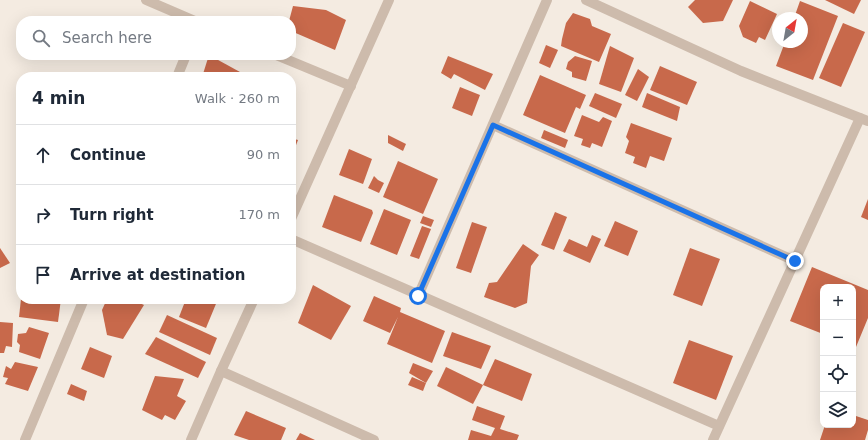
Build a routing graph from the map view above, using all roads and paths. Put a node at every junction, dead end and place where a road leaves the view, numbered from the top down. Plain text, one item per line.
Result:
1 (146, 0) edge
2 (389, 0) edge
3 (547, 0) edge
4 (586, 0) edge
5 (183, 16) edge
6 (184, 60) edge
7 (288, 60) edge
8 (179, 72) edge
9 (351, 86) junction
10 (864, 120) edge
11 (493, 125) junction
12 (296, 208) edge
13 (296, 241) edge
14 (795, 261) junction
15 (418, 296) junction
16 (82, 304) edge
17 (252, 304) edge
18 (221, 371) junction
19 (719, 426) junction
20 (25, 440) edge
21 (191, 440) edge
22 (374, 440) edge
23 (713, 440) edge

1 - 5 street
2 - 9 street
3 - 11 street
4 - 10 street
6 - 8 street
7 - 9 street
9 - 12 street
10 - 14 street
11 - 14 street
11 - 15 street
13 - 15 street
14 - 19 street
15 - 19 street
16 - 20 street
17 - 18 street
18 - 21 street
18 - 22 street
19 - 23 street

